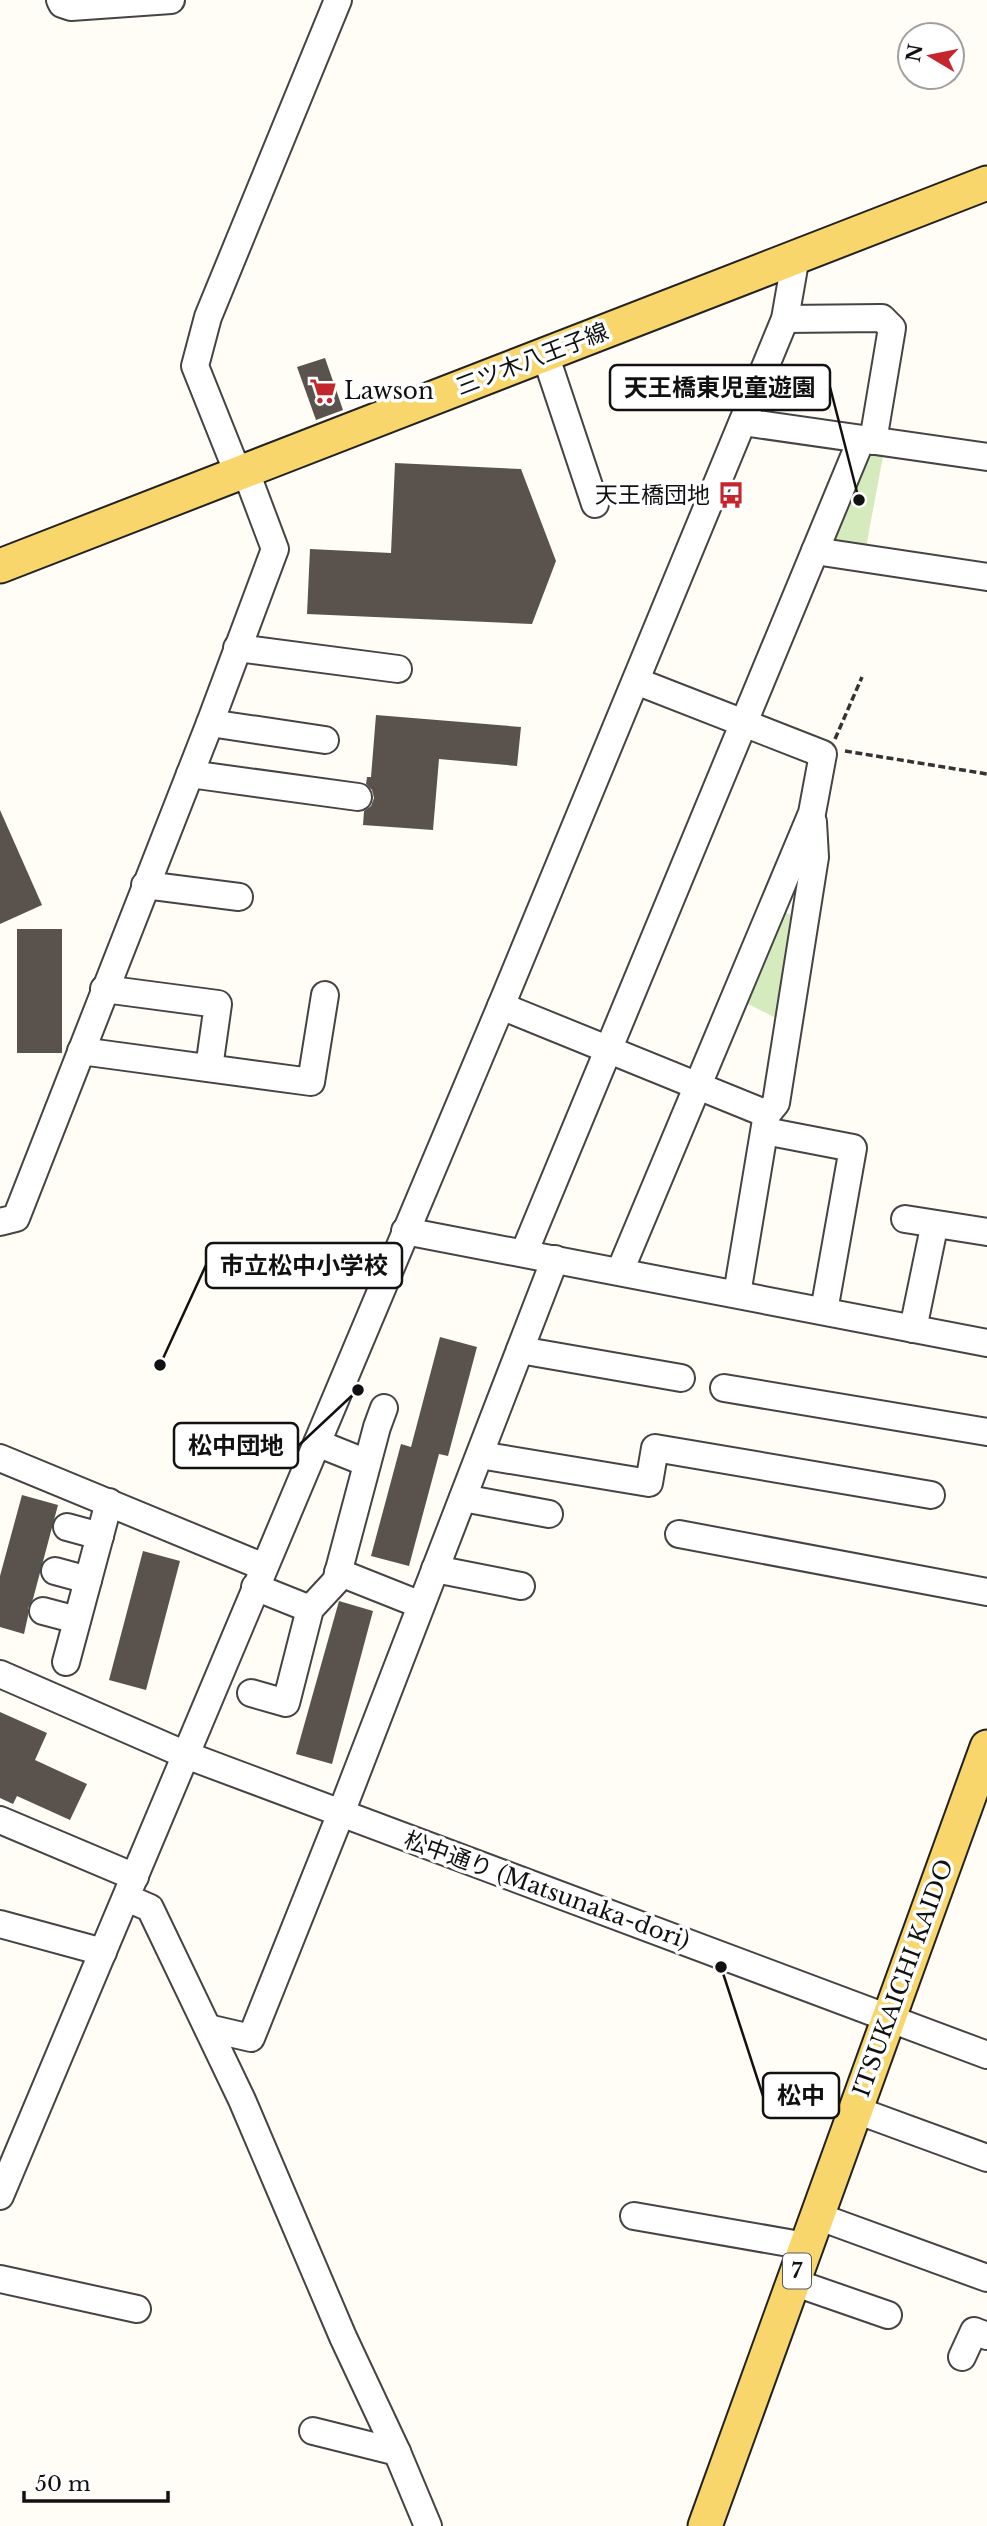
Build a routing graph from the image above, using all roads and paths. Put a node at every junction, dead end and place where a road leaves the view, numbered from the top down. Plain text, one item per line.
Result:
1 (60, 0) edge
2 (171, 0) edge
3 (338, 0) edge
4 (987, 183) edge
5 (796, 256) junction
6 (785, 319) junction
7 (545, 354) junction
8 (743, 422) junction
9 (867, 441) junction
10 (987, 457) edge
11 (246, 472) junction
12 (595, 504) dead end
13 (815, 551) junction
14 (0, 566) edge
15 (987, 577) edge
16 (237, 648) junction
17 (398, 669) dead end
18 (862, 677) dead end
19 (636, 681) junction
20 (209, 723) junction
21 (745, 725) junction
22 (325, 740) dead end
23 (827, 752) junction
24 (190, 774) junction
25 (987, 774) edge
26 (358, 797) dead end
27 (813, 813) junction
28 (145, 885) junction
29 (239, 897) dead end
30 (104, 989) junction
31 (325, 995) dead end
32 (501, 1006) junction
33 (609, 1049) junction
34 (81, 1051) junction
35 (209, 1068) junction
36 (698, 1086) junction
37 (766, 1123) junction
38 (905, 1219) dead end
39 (0, 1222) edge
40 (405, 1231) junction
41 (987, 1232) edge
42 (933, 1237) dead end
43 (524, 1253) junction
44 (555, 1259) junction
45 (620, 1271) junction
46 (737, 1294) junction
47 (824, 1311) junction
48 (914, 1329) junction
49 (987, 1343) edge
50 (520, 1350) junction
51 (681, 1378) dead end
52 (724, 1388) dead end
53 (384, 1408) dead end
54 (987, 1433) edge
55 (317, 1443) junction
56 (480, 1455) junction
57 (0, 1458) edge
58 (367, 1463) junction
59 (931, 1495) dead end
60 (463, 1498) junction
61 (109, 1502) junction
62 (549, 1514) dead end
63 (67, 1527) dead end
64 (679, 1534) dead end
65 (100, 1536) junction
66 (435, 1569) junction
67 (55, 1571) dead end
68 (338, 1572) junction
69 (260, 1577) junction
70 (88, 1580) junction
71 (521, 1586) dead end
72 (987, 1592) edge
73 (421, 1605) junction
74 (310, 1609) junction
75 (43, 1611) dead end
76 (77, 1620) junction
77 (66, 1662) dead end
78 (0, 1674) edge
79 (251, 1693) dead end
80 (986, 1753) edge
81 (186, 1755) junction
82 (341, 1814) junction
83 (0, 1819) edge
84 (131, 1888) junction
85 (0, 1924) edge
86 (103, 1952) junction
87 (889, 2017) junction
88 (208, 2028) junction
89 (987, 2055) edge
90 (856, 2110) junction
91 (987, 2158) edge
92 (0, 2196) edge
93 (634, 2216) dead end
94 (817, 2216) junction
95 (806, 2246) junction
96 (987, 2278) edge
97 (0, 2279) edge
98 (793, 2281) junction
99 (137, 2309) dead end
100 (888, 2315) dead end
101 (987, 2336) edge
102 (962, 2357) dead end
103 (313, 2431) dead end
104 (397, 2452) junction
105 (428, 2526) edge
106 (705, 2526) edge

1 - 2 street
3 - 11 street
4 - 5 main road, 三ツ木八王子線
5 - 6 street
5 - 7 main road, 三ツ木八王子線
6 - 8 street
6 - 9 street
7 - 11 main road, 三ツ木八王子線
7 - 12 street
8 - 9 street
8 - 19 street
9 - 10 street
9 - 13 street
11 - 14 main road, 三ツ木八王子線
11 - 16 street
13 - 15 street
13 - 21 street
16 - 17 street
16 - 20 street
18 - 23 path
19 - 21 street
19 - 32 street
20 - 22 street
20 - 24 street
21 - 23 street
21 - 33 street
23 - 25 path
23 - 27 street
24 - 26 street
24 - 28 street
27 - 36 street
27 - 37 street
28 - 29 street
28 - 30 street
30 - 34 street
30 - 35 street
31 - 35 street
32 - 33 street
32 - 40 street
33 - 36 street
33 - 43 street
34 - 35 street
34 - 39 street
36 - 37 street
36 - 45 street
37 - 46 street
37 - 47 street
38 - 41 street
40 - 43 street
40 - 55 street
42 - 48 street
43 - 44 street
44 - 45 street
44 - 50 street
45 - 46 street
46 - 47 street
47 - 48 street
48 - 49 street
50 - 51 street
50 - 56 street
52 - 54 street
53 - 58 street
55 - 58 street
55 - 69 street
56 - 59 street
56 - 60 street
57 - 61 street
58 - 68 street
60 - 62 street
60 - 66 street
61 - 65 street
61 - 69 street
63 - 65 street
64 - 72 street
65 - 70 street
66 - 71 street
66 - 73 street
67 - 70 street
68 - 73 street
68 - 74 street
69 - 74 street
69 - 81 street
70 - 76 street
73 - 82 street
74 - 79 street
75 - 76 street
76 - 77 street
78 - 81 street, 松中通り (Matsunaka-dori)
80 - 87 main road, ITSUKAICHI KAIDO / 7
81 - 82 street, 松中通り (Matsunaka-dori)
81 - 84 street
82 - 87 street, 松中通り (Matsunaka-dori)
82 - 88 street
83 - 84 street
84 - 86 street
84 - 88 street
85 - 86 street
86 - 92 street
87 - 89 street, 松中通り (Matsunaka-dori)
87 - 90 main road, ITSUKAICHI KAIDO / 7
88 - 104 street
90 - 91 street
90 - 94 main road, ITSUKAICHI KAIDO / 7
93 - 95 street
94 - 95 main road, ITSUKAICHI KAIDO / 7
94 - 96 street
95 - 98 main road, ITSUKAICHI KAIDO / 7
97 - 99 street
98 - 100 street
98 - 106 main road, ITSUKAICHI KAIDO / 7
101 - 102 street
103 - 104 street
104 - 105 street

